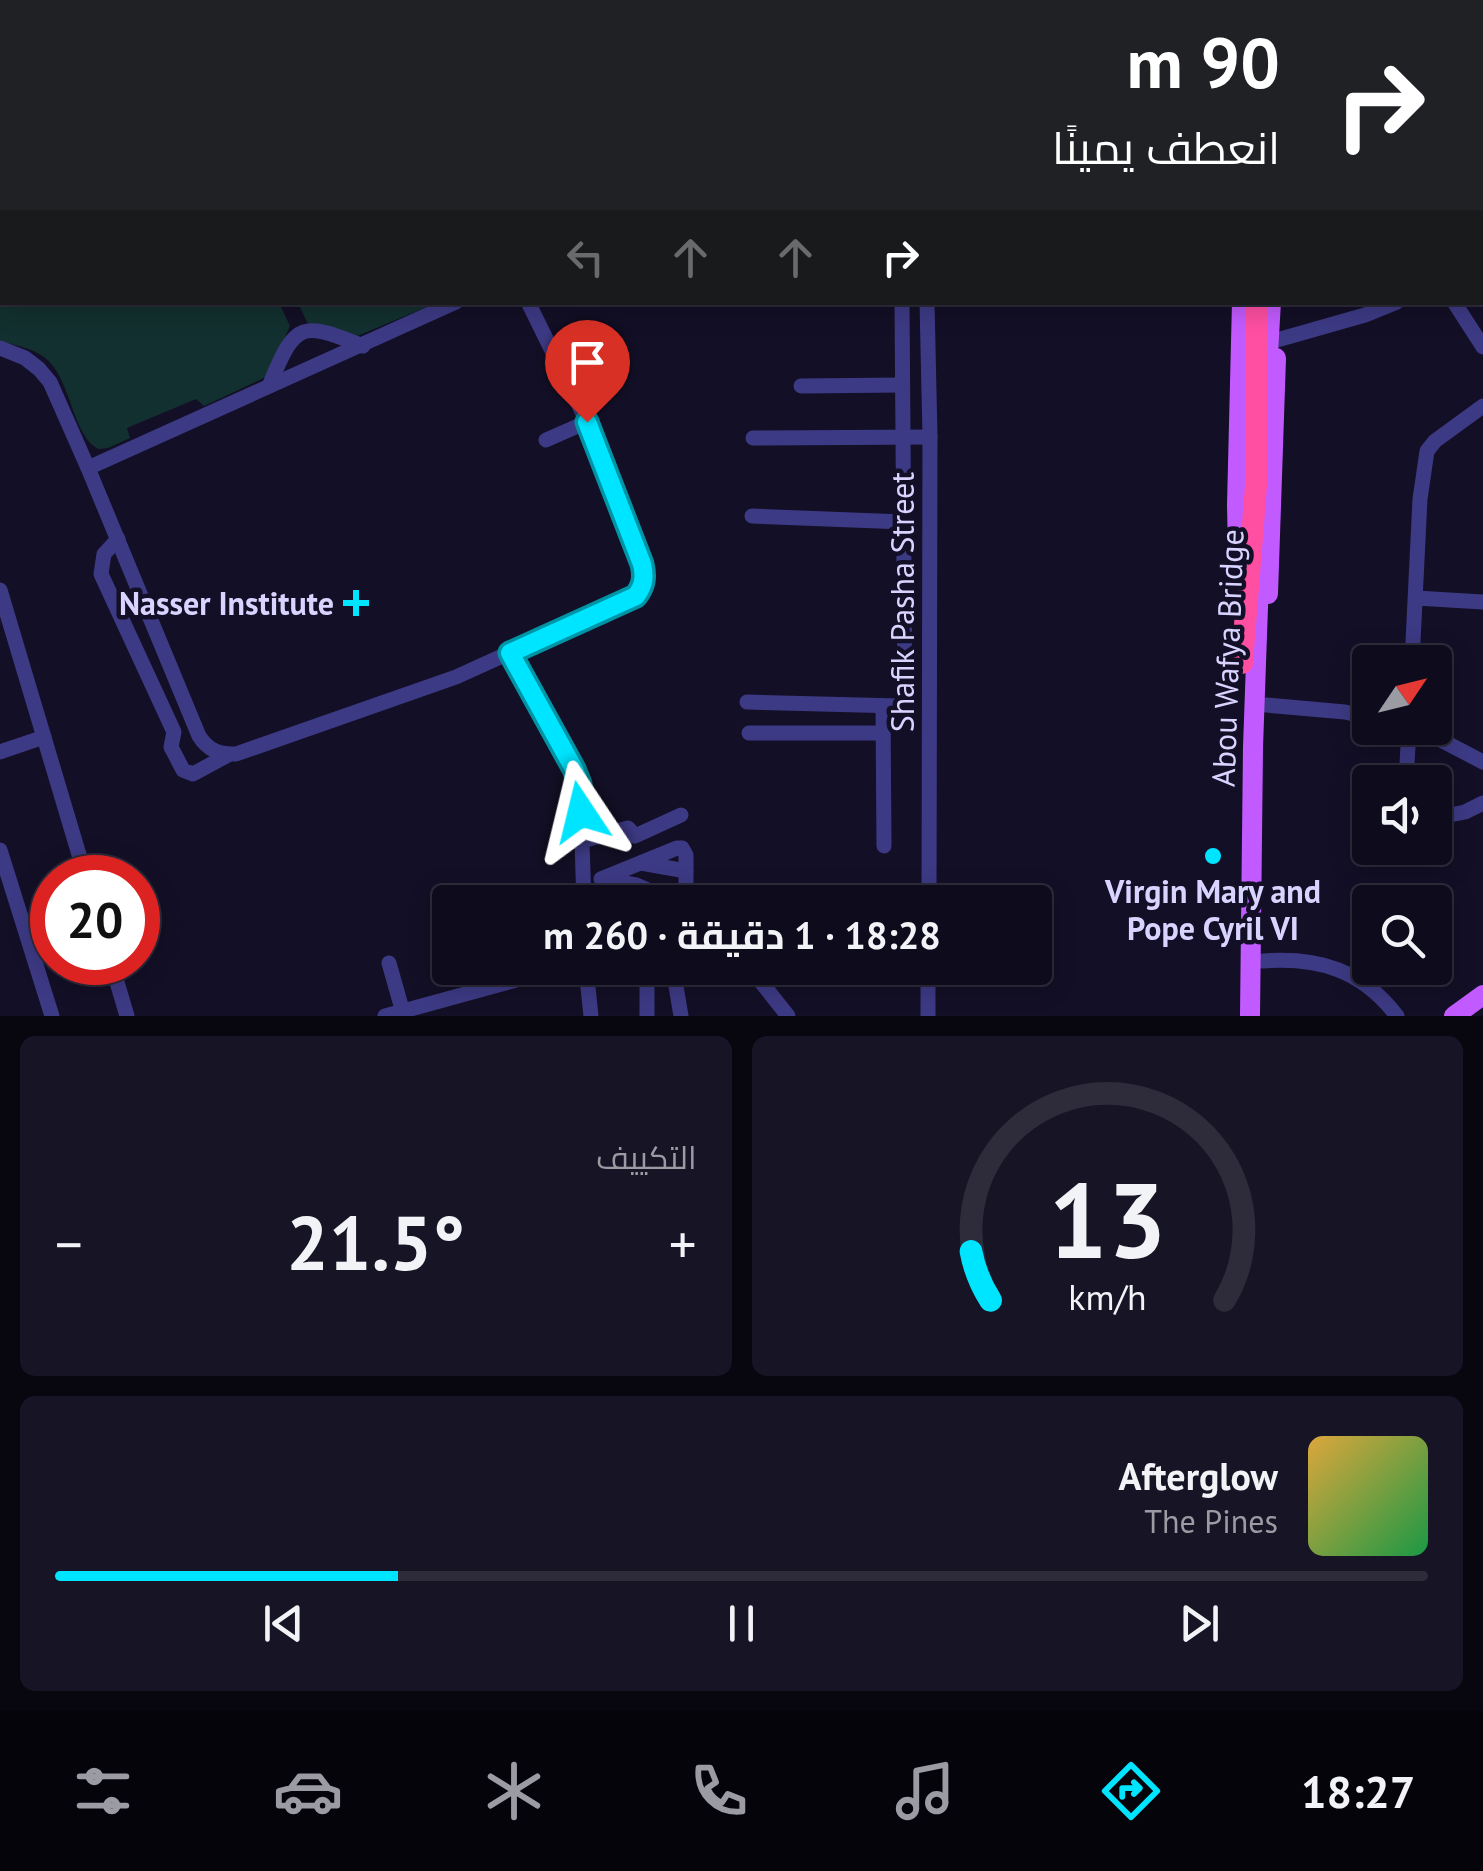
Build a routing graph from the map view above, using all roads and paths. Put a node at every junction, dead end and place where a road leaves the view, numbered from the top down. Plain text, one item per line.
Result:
1 (450, 305) edge
2 (529, 305) edge
3 (902, 305) edge
4 (927, 305) edge
5 (1242, 305) edge
6 (1257, 305) edge
7 (1274, 305) edge
8 (1274, 305) edge
9 (1390, 305) edge
10 (1456, 305) edge
11 (1277, 340) junction
12 (363, 346) junction
13 (1483, 347) edge
14 (0, 348) edge
15 (270, 384) junction
16 (902, 385) junction
17 (800, 386) dead end
18 (1483, 406) edge
19 (587, 422) junction
20 (903, 437) junction
21 (930, 437) junction
22 (753, 438) dead end
23 (546, 440) dead end
24 (88, 468) junction
25 (752, 516) dead end
26 (904, 522) junction
27 (118, 539) junction
28 (0, 590) edge
29 (1416, 598) junction
30 (1483, 602) edge
31 (1413, 645) edge
32 (19, 653) junction
33 (510, 653) junction
34 (0, 658) edge
35 (1242, 663) junction
36 (748, 702) dead end
37 (1266, 704) junction
38 (883, 706) junction
39 (1352, 714) edge
40 (749, 733) dead end
41 (883, 733) junction
42 (44, 738) junction
43 (1450, 745) edge
44 (0, 752) edge
45 (228, 755) junction
46 (1483, 762) edge
47 (1483, 803) edge
48 (681, 815) dead end
49 (1452, 815) edge
50 (582, 841) junction
51 (884, 846) dead end
52 (0, 850) edge
53 (79, 855) edge
54 (641, 863) junction
55 (662, 867) junction
56 (686, 871) junction
57 (583, 878) junction
58 (602, 879) junction
59 (583, 885) edge
60 (621, 885) edge
61 (660, 885) edge
62 (686, 885) edge
63 (929, 885) edge
64 (1263, 961) junction
65 (389, 963) dead end
66 (118, 985) edge
67 (502, 985) edge
68 (588, 985) edge
69 (647, 985) edge
70 (676, 985) edge
71 (763, 985) edge
72 (928, 985) edge
73 (1483, 996) edge
74 (403, 1014) edge
75 (52, 1016) edge
76 (127, 1016) edge
77 (385, 1016) edge
78 (591, 1016) edge
79 (647, 1016) edge
80 (682, 1016) edge
81 (788, 1016) edge
82 (928, 1016) edge
83 (1239, 1016) edge
84 (1250, 1016) edge
85 (1264, 1016) edge
86 (1397, 1016) edge
87 (1454, 1016) edge

1 - 12 street
2 - 19 street
3 - 16 street
4 - 21 street, Shafik Pasha Street
5 - 35 main road
6 - 35 highway
7 - 11 main road
8 - 84 main road, Abou Wafya Bridge
9 - 11 street
10 - 13 street
11 - 37 main road
12 - 15 street
12 - 15 street
14 - 24 street
15 - 24 street
16 - 17 street
16 - 20 street
18 - 29 street
19 - 23 street
19 - 33 street
20 - 21 street
20 - 22 street
20 - 26 street
21 - 63 street, Shafik Pasha Street
24 - 27 street
25 - 26 street
26 - 38 street
27 - 45 street
27 - 45 street
28 - 32 street
29 - 30 street
29 - 31 street
32 - 34 street
32 - 42 street
33 - 45 street
33 - 50 street
35 - 83 main road
36 - 38 street
37 - 39 street
37 - 64 main road
38 - 41 street
40 - 41 street
41 - 51 street
42 - 44 street
42 - 53 street
43 - 46 street
47 - 49 street
48 - 50 street
50 - 57 street
52 - 75 street
54 - 55 street
54 - 56 street
54 - 58 street
55 - 56 street
55 - 61 street
56 - 62 street
57 - 58 street
57 - 59 street
58 - 60 street
64 - 85 main road
64 - 86 street
65 - 74 street
66 - 76 street
67 - 74 street
68 - 78 street
69 - 79 street
70 - 80 street
71 - 81 street
72 - 82 street
73 - 87 main road
74 - 77 street

